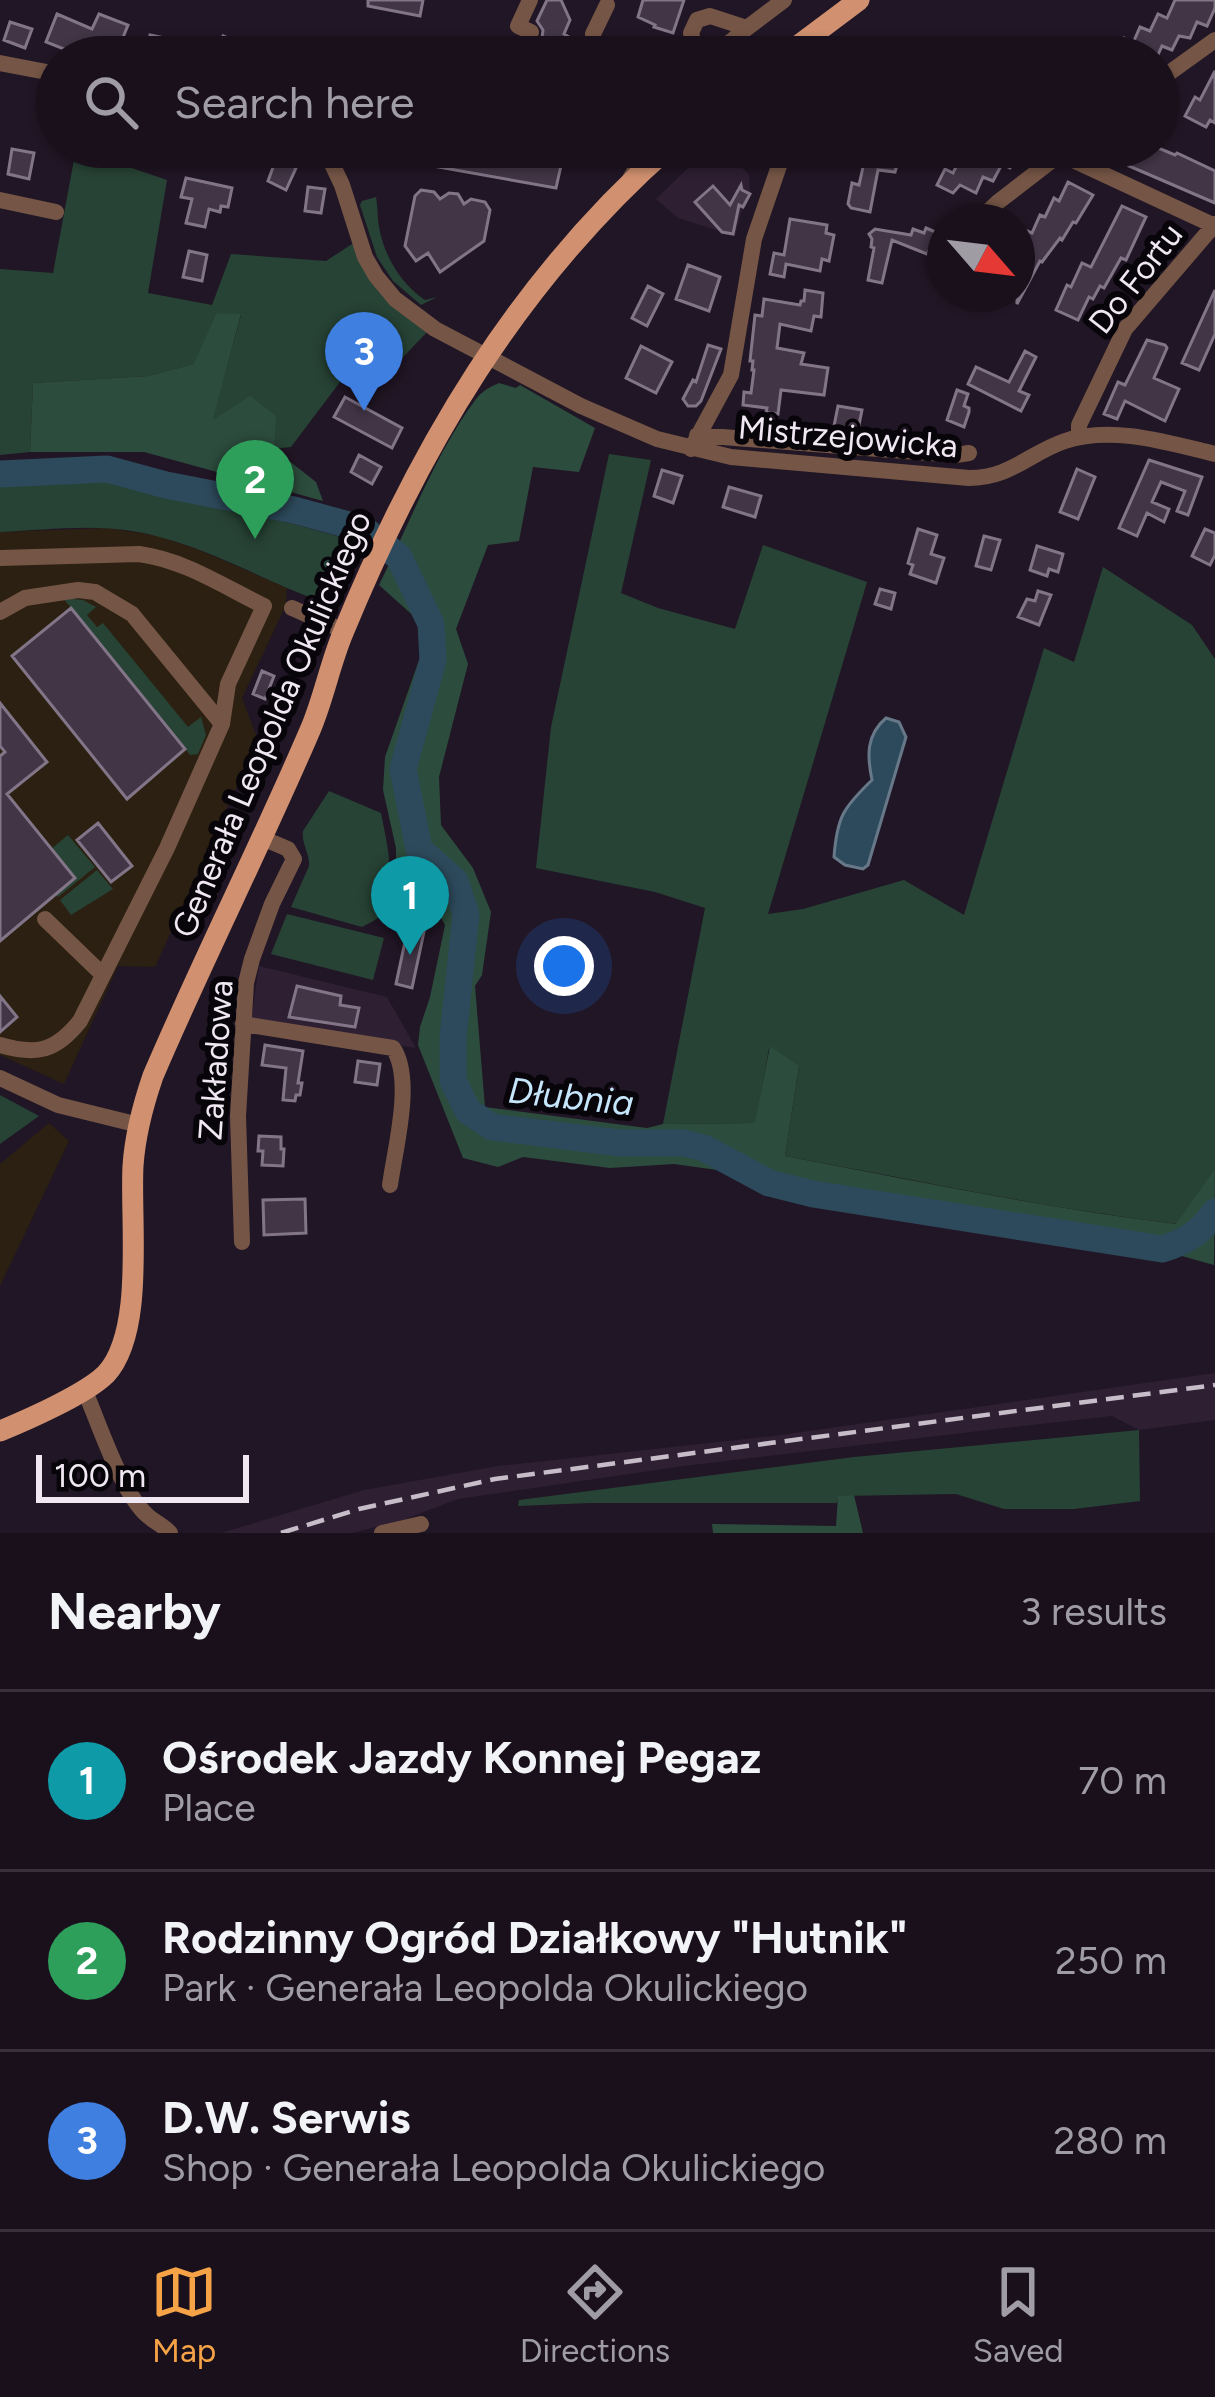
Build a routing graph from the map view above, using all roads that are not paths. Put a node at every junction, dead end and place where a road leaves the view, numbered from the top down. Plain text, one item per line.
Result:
1 (530, 0) edge
2 (784, 0) edge
3 (859, 0) edge
4 (605, 2) edge
5 (748, 28) dead end
6 (531, 32) dead end
7 (593, 34) dead end
8 (811, 36) edge
9 (1215, 40) edge
10 (0, 63) edge
11 (1179, 66) edge
12 (36, 70) edge
13 (334, 168) edge
14 (636, 168) edge
15 (647, 168) edge
16 (778, 168) edge
17 (1043, 168) edge
18 (1099, 168) edge
19 (622, 191) junction
20 (0, 200) edge
21 (999, 204) edge
22 (56, 212) dead end
23 (1215, 225) edge
24 (485, 356) junction
25 (1079, 437) junction
26 (694, 442) junction
27 (969, 453) dead end
28 (1215, 454) edge
29 (0, 558) edge
30 (292, 608) dead end
31 (0, 612) edge
32 (344, 631) junction
33 (222, 724) junction
34 (262, 838) junction
35 (45, 919) dead end
36 (103, 975) junction
37 (243, 1024) junction
38 (0, 1045) edge
39 (0, 1078) edge
40 (139, 1125) junction
41 (390, 1185) dead end
42 (242, 1242) dead end
43 (84, 1389) junction
44 (0, 1431) edge
45 (422, 1524) dead end
46 (170, 1533) edge
47 (382, 1533) edge

1 - 6 street
2 - 5 street
3 - 8 main road
4 - 7 street
9 - 11 street
10 - 12 street
13 - 24 street, Mistrzejowicka
14 - 19 street
15 - 19 main road, Generała Leopolda Okulickiego
16 - 26 street
17 - 21 street
18 - 23 street
19 - 24 main road, Generała Leopolda Okulickiego
20 - 22 street
23 - 25 street, Do Fortu
24 - 26 street, Mistrzejowicka
24 - 32 main road, Generała Leopolda Okulickiego
25 - 26 street, Mistrzejowicka
25 - 28 street, Mistrzejowicka
26 - 27 street
29 - 33 street
30 - 32 street
31 - 33 street
32 - 34 main road, Generała Leopolda Okulickiego
33 - 36 street
34 - 37 street, Zakładowa
34 - 40 main road, Generała Leopolda Okulickiego
35 - 36 street
36 - 38 street
37 - 41 street
37 - 42 street, Zakładowa
39 - 40 street
40 - 43 main road, Generała Leopolda Okulickiego
43 - 44 main road
43 - 46 street
45 - 47 street

